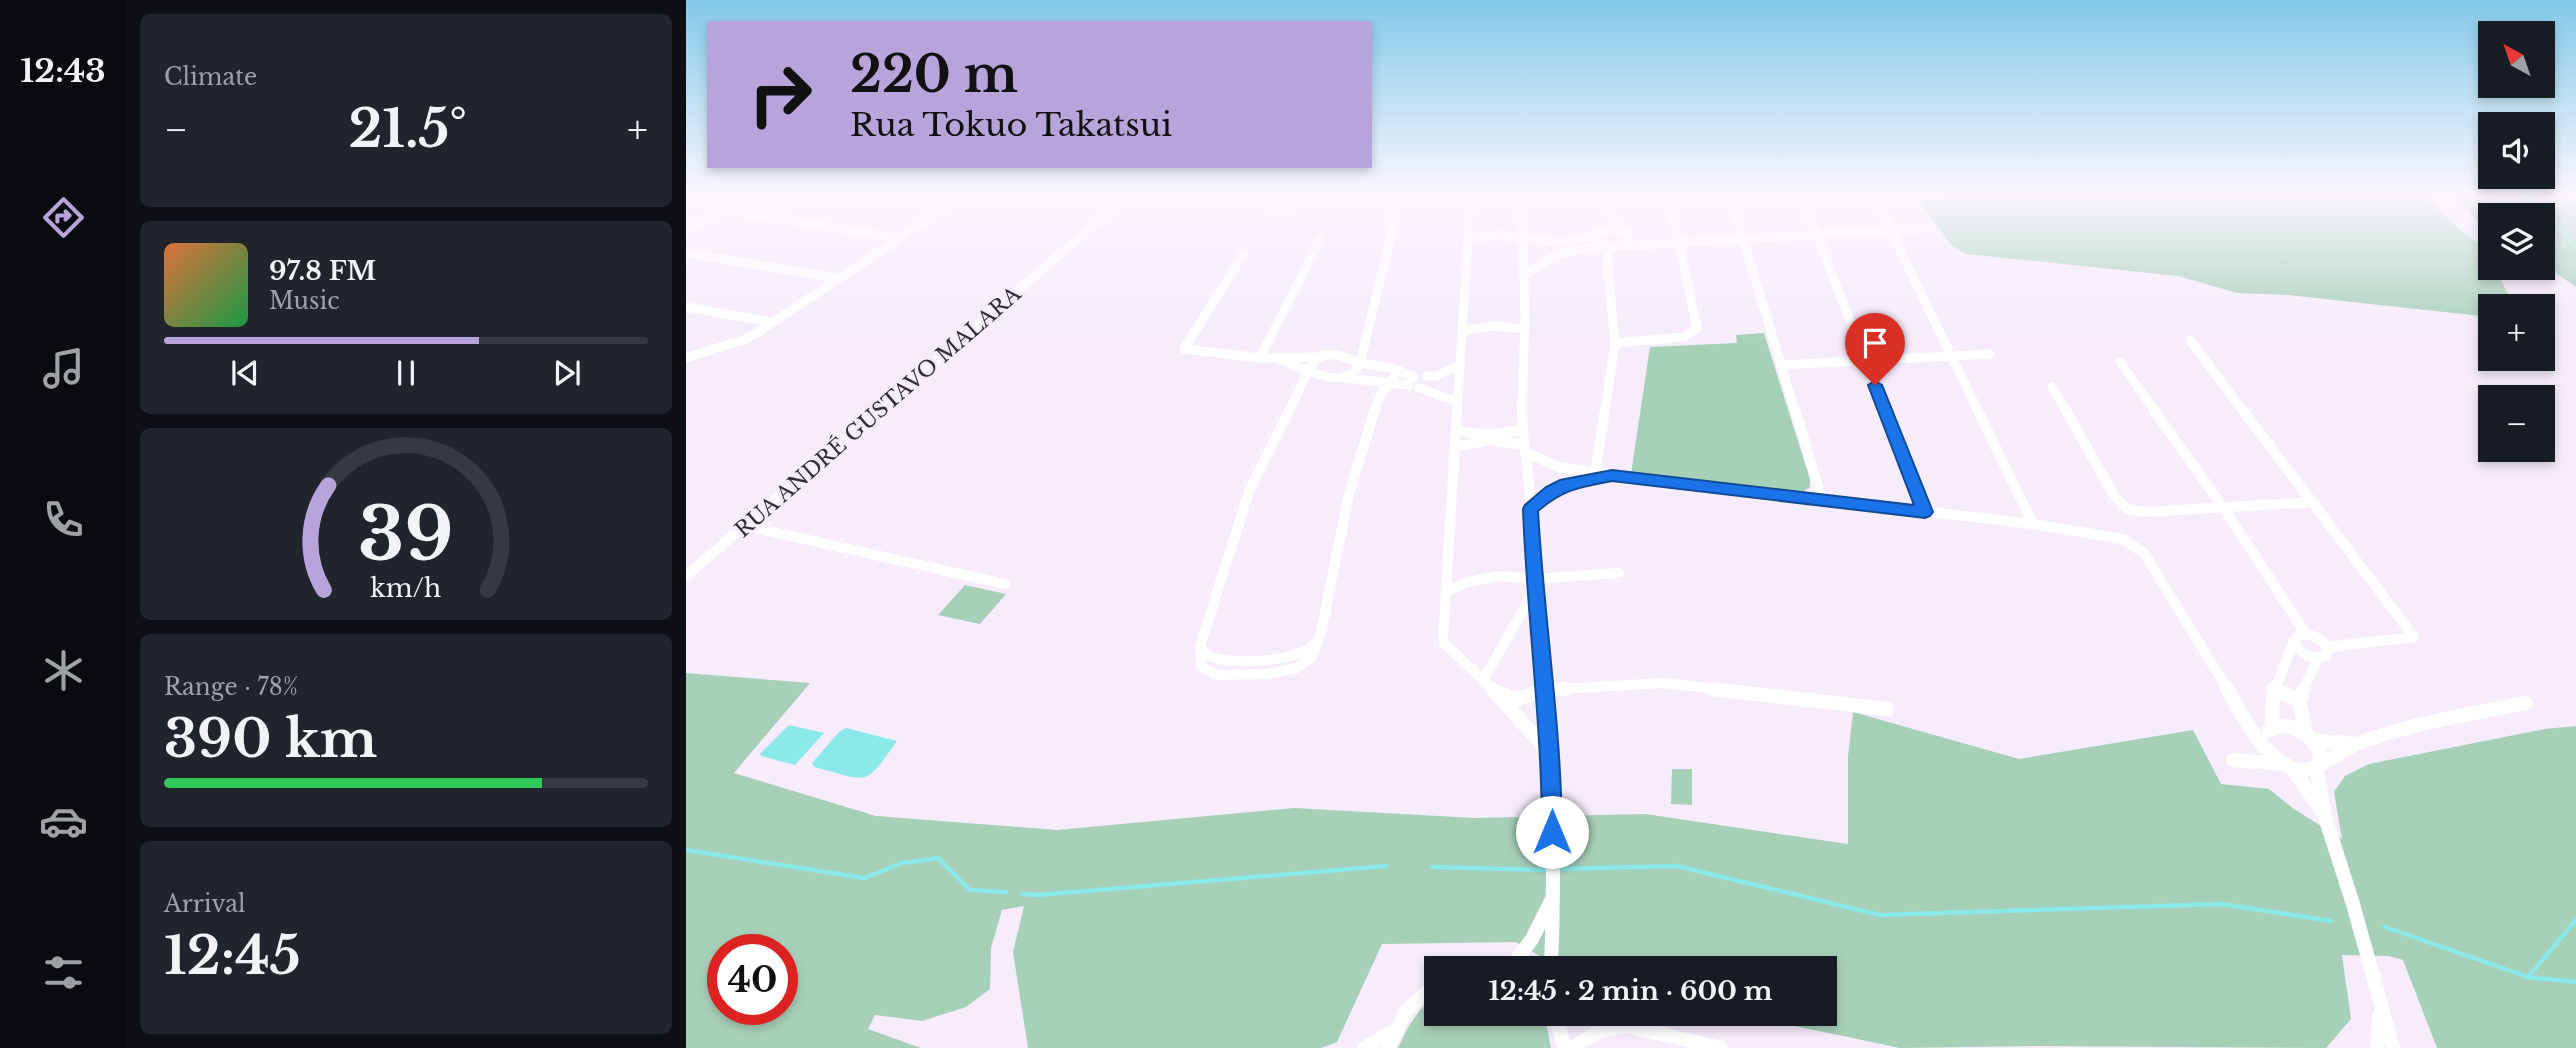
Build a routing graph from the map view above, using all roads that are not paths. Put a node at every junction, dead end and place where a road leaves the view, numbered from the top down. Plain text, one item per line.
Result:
1 (893, 241) edge
2 (1075, 241) edge
3 (1320, 241) edge
4 (1390, 241) edge
5 (1469, 241) edge
6 (1524, 241) edge
7 (1537, 241) edge
8 (1582, 241) edge
9 (1595, 241) edge
10 (1628, 241) edge
11 (1650, 241) edge
12 (1707, 241) edge
13 (1744, 241) edge
14 (1819, 241) edge
15 (1895, 241) edge
16 (1681, 243) junction
17 (1666, 244) junction
18 (1623, 246) junction
19 (1606, 247) junction
20 (686, 253) edge
21 (1244, 253) dead end
22 (1524, 276) junction
23 (838, 278) junction
24 (686, 307) edge
25 (772, 322) junction
26 (1524, 325) junction
27 (1462, 326) junction
28 (2190, 340) dead end
29 (1366, 342) junction
30 (1615, 343) junction
31 (1990, 354) dead end
32 (1348, 355) junction
33 (1950, 355) junction
34 (1318, 357) junction
35 (686, 358) edge
36 (1260, 358) junction
37 (1279, 359) junction
38 (1865, 360) junction
39 (2120, 362) dead end
40 (1360, 363) junction
41 (1461, 365) junction
42 (1782, 365) junction
43 (1309, 369) junction
44 (1398, 371) junction
45 (1319, 377) junction
46 (1347, 378) junction
47 (1389, 384) junction
48 (2052, 387) dead end
49 (1298, 388) junction
50 (1458, 402) junction
51 (1521, 430) junction
52 (1457, 431) junction
53 (1456, 447) junction
54 (1524, 448) junction
55 (1595, 473) junction
56 (1612, 476) junction
57 (1822, 500) junction
58 (2314, 502) junction
59 (2222, 507) junction
60 (1530, 509) junction
61 (1925, 512) junction
62 (2033, 524) junction
63 (746, 526) junction
64 (692, 565) edge
65 (1619, 573) dead end
66 (686, 576) edge
67 (1005, 584) dead end
68 (1534, 585) junction
69 (1448, 591) junction
70 (2306, 634) junction
71 (2294, 640) junction
72 (2327, 647) junction
73 (2318, 659) junction
74 (1483, 680) junction
75 (2273, 689) junction
76 (1544, 690) junction
77 (1496, 692) junction
78 (2299, 700) junction
79 (2526, 703) dead end
80 (1887, 709) dead end
81 (2268, 737) junction
82 (2309, 737) junction
83 (2356, 744) junction
84 (1550, 753) junction
85 (2318, 765) junction
86 (2287, 766) junction
87 (2325, 817) junction
88 (1554, 893) junction
89 (1519, 956) edge
90 (1551, 956) edge
91 (1424, 995) edge
92 (2379, 1008) junction
93 (1559, 1026) edge
94 (1627, 1026) joint
95 (1395, 1030) junction
96 (1364, 1048) edge
97 (1388, 1048) edge
98 (1565, 1048) edge
99 (1572, 1048) edge
100 (1721, 1048) edge
101 (2377, 1048) edge
102 (2393, 1048) edge

1 - 23 street
2 - 63 street, RUA ANDRÉ GUSTAVO MALARA
3 - 36 street
4 - 29 street
5 - 27 street
6 - 22 street
7 - 8 street
9 - 19 street
10 - 18 street
11 - 17 street
12 - 16 street
13 - 42 street
14 - 38 street
15 - 33 street
16 - 17 street
16 - 30 street
17 - 18 street
18 - 19 street
19 - 22 street
19 - 30 street
20 - 23 street
21 - 36 street
22 - 26 street
23 - 25 street
24 - 25 street
25 - 35 street
26 - 27 street
26 - 51 street
27 - 41 street
28 - 58 street
29 - 32 street
29 - 40 street
30 - 55 street
31 - 33 street
32 - 34 street
32 - 40 street
33 - 38 street
33 - 62 street
34 - 37 street
34 - 43 street
36 - 37 street
37 - 43 street
38 - 42 street
38 - 61 street
39 - 59 street
40 - 44 street
40 - 46 street
41 - 50 street
41 - 50 street
42 - 57 street
43 - 45 street
43 - 49 street
44 - 47 street
44 - 47 street
45 - 46 street
45 - 49 street
46 - 47 street
47 - 49 street
48 - 59 street
50 - 52 street
51 - 52 street
51 - 54 street
52 - 53 street
53 - 54 street
53 - 69 street
54 - 55 street
54 - 60 street
55 - 56 street
56 - 57 street
56 - 60 street
57 - 61 street
58 - 59 street
58 - 72 street
59 - 70 street
60 - 68 street
61 - 62 street
62 - 81 street
63 - 64 street, RUA ANDRÉ GUSTAVO MALARA
63 - 67 street
64 - 66 street, RUA ANDRÉ GUSTAVO MALARA
65 - 68 street
68 - 69 street
68 - 74 street
68 - 76 street
69 - 74 street
70 - 71 street
70 - 72 street
71 - 73 street
71 - 75 street
72 - 73 street
73 - 78 street
74 - 77 street
75 - 78 street
75 - 81 street
76 - 77 street
76 - 80 street
76 - 84 street
77 - 84 street
78 - 82 street
79 - 83 street
81 - 82 street
81 - 86 street
81 - 86 street
82 - 83 street
82 - 85 street
83 - 85 street
84 - 88 street
85 - 86 street
85 - 87 street
86 - 87 street
87 - 92 street
88 - 89 street
88 - 90 street
91 - 95 street
92 - 101 street
92 - 102 street
93 - 98 street
94 - 99 street
94 - 100 street
95 - 96 street
95 - 97 street

